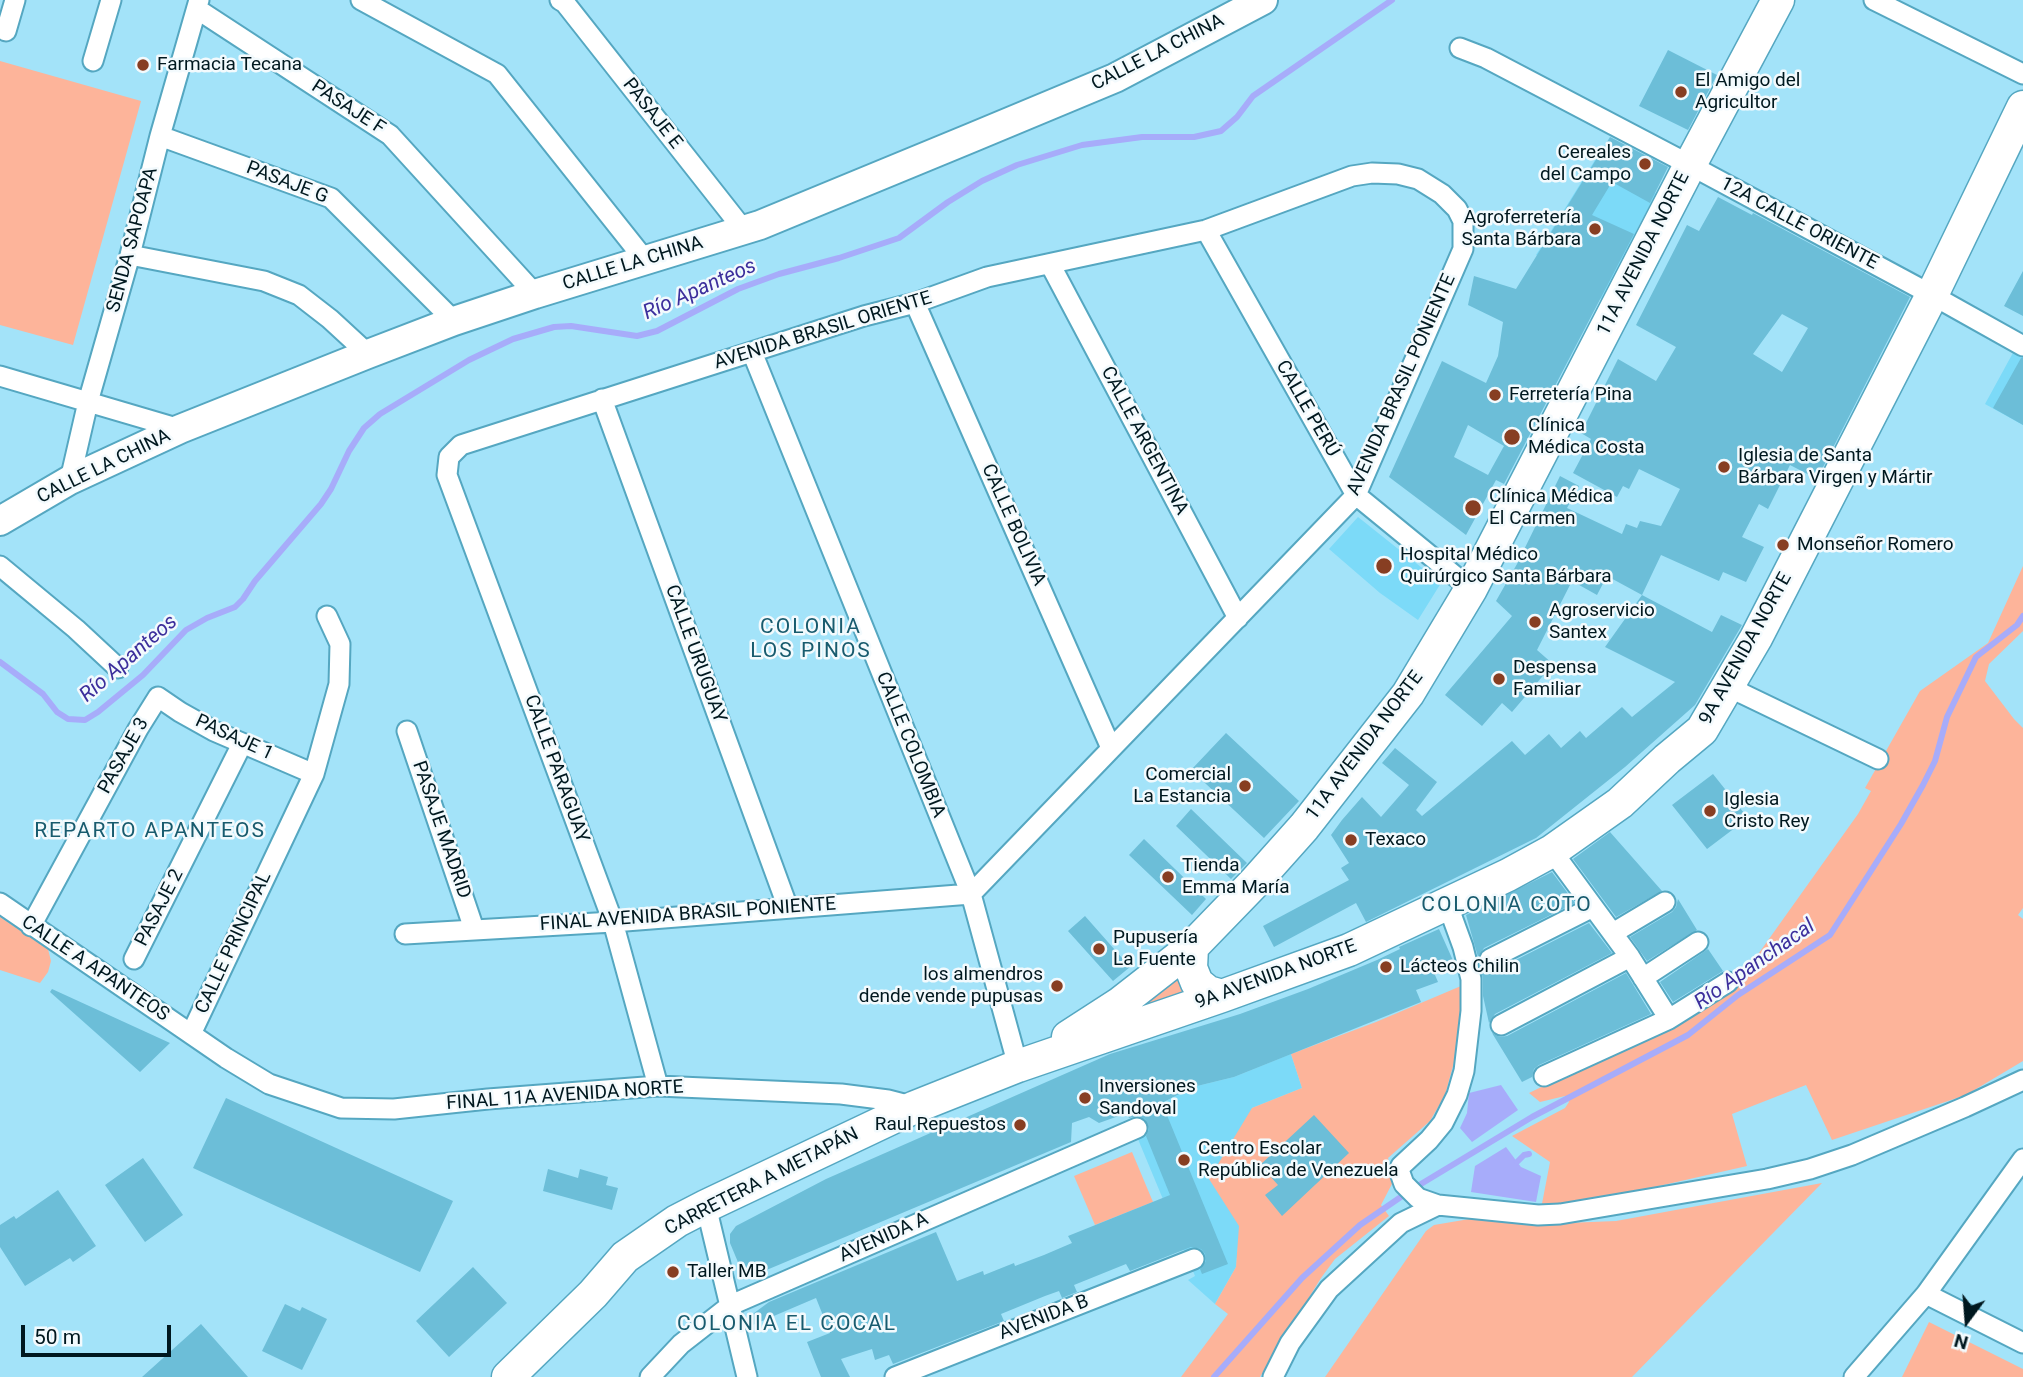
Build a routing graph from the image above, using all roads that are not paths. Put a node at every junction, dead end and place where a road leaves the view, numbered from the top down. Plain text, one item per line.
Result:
1 (15, 0) edge
2 (111, 0) edge
3 (361, 0) edge
4 (560, 0) edge
5 (1263, 0) edge
6 (1778, 0) edge
7 (1874, 0) edge
8 (198, 5) edge
9 (6, 31) dead end
10 (1460, 48) dead end
11 (93, 61) dead end
12 (2023, 74) edge
13 (2023, 107) edge
14 (160, 136) junction
15 (1690, 165) junction
16 (743, 229) junction
17 (1206, 230) junction
18 (130, 255) junction
19 (645, 260) junction
20 (1050, 264) junction
21 (535, 294) junction
22 (1932, 295) junction
23 (915, 303) junction
24 (454, 321) junction
25 (2023, 346) edge
26 (752, 352) junction
27 (368, 354) junction
28 (0, 376) edge
29 (602, 400) junction
30 (88, 402) junction
31 (180, 429) junction
32 (449, 457) joint
33 (70, 480) junction
34 (1356, 495) junction
35 (0, 521) edge
36 (0, 566) edge
37 (1471, 589) junction
38 (327, 616) dead end
39 (1238, 618) junction
40 (118, 668) dead end
41 (1728, 685) junction
42 (158, 696) joint
43 (407, 731) dead end
44 (242, 744) junction
45 (1111, 748) junction
46 (1878, 759) dead end
47 (314, 774) junction
48 (1552, 851) junction
49 (971, 894) junction
50 (1665, 902) dead end
51 (0, 903) edge
52 (1447, 903) junction
53 (1593, 907) junction
54 (788, 908) junction
55 (613, 922) junction
56 (31, 926) junction
57 (474, 929) junction
58 (1613, 933) junction
59 (405, 934) dead end
60 (1698, 942) dead end
61 (1192, 947) junction
62 (1630, 957) junction
63 (134, 959) dead end
64 (1490, 959) dead end
65 (1643, 978) junction
66 (1728, 982) dead end
67 (1222, 996) junction
68 (1669, 1019) junction
69 (1500, 1025) dead end
70 (191, 1034) junction
71 (226, 1058) joint
72 (1018, 1066) junction
73 (1544, 1076) dead end
74 (2023, 1080) edge
75 (658, 1086) junction
76 (915, 1107) junction
77 (1137, 1128) dead end
78 (2023, 1159) edge
79 (1438, 1205) junction
80 (706, 1206) junction
81 (1194, 1259) dead end
82 (1926, 1294) junction
83 (731, 1305) junction
84 (2023, 1343) edge
85 (508, 1377) edge
86 (650, 1377) edge
87 (747, 1377) edge
88 (895, 1377) edge
89 (1273, 1377) edge
90 (1854, 1377) edge

1 - 9 street
2 - 11 street
3 - 19 street
4 - 16 street, PASAJE E
5 - 16 main road, CALLE LA CHINA
6 - 15 main road, 11A AVENIDA NORTE
7 - 12 street
8 - 14 street, SENDA SAPOAPA
8 - 21 street, PASAJE F
10 - 15 street, 12A CALLE ORIENTE
13 - 22 main road, 9A AVENIDA NORTE
14 - 18 street, SENDA SAPOAPA
14 - 24 street, PASAJE G
15 - 22 street, 12A CALLE ORIENTE
15 - 37 main road, 11A AVENIDA NORTE
16 - 19 main road, CALLE LA CHINA
17 - 20 street, AVENIDA BRASIL ORIENTE
17 - 34 street, CALLE PERÚ
17 - 34 street, AVENIDA BRASIL PONIENTE
18 - 27 street
18 - 30 street, SENDA SAPOAPA
19 - 21 main road, CALLE LA CHINA
20 - 23 street, AVENIDA BRASIL ORIENTE
20 - 39 street, CALLE ARGENTINA
21 - 24 main road, CALLE LA CHINA
22 - 25 street, 12A CALLE ORIENTE
22 - 41 main road, 9A AVENIDA NORTE
23 - 26 street, AVENIDA BRASIL ORIENTE
23 - 45 street, CALLE BOLIVIA
24 - 27 main road, CALLE LA CHINA
26 - 29 street, AVENIDA BRASIL ORIENTE
26 - 49 street, CALLE COLOMBIA
27 - 31 main road, CALLE LA CHINA
28 - 30 street
29 - 32 street, AVENIDA BRASIL ORIENTE
29 - 54 street, CALLE URUGUAY
30 - 31 street
30 - 33 street, SENDA SAPOAPA
31 - 33 main road, CALLE LA CHINA
32 - 55 street, CALLE PARAGUAY
33 - 35 main road, CALLE LA CHINA
34 - 37 street, CALLE PERÚ
34 - 39 street, AVENIDA BRASIL PONIENTE
36 - 40 street
37 - 61 main road, 11A AVENIDA NORTE
38 - 47 street, CALLE PRINCIPAL
39 - 45 street, AVENIDA BRASIL PONIENTE
41 - 46 street
41 - 48 main road, 9A AVENIDA NORTE
42 - 44 street, PASAJE 1
42 - 56 street, PASAJE 3
43 - 57 street, PASAJE MADRID
44 - 47 street, PASAJE 1
44 - 63 street, PASAJE 2
45 - 49 street, AVENIDA BRASIL PONIENTE
47 - 70 street, CALLE PRINCIPAL
48 - 52 main road, 9A AVENIDA NORTE
48 - 53 street
49 - 54 street, FINAL AVENIDA BRASIL PONIENTE
49 - 72 street, CALLE COLOMBIA
50 - 58 street
51 - 56 street, CALLE A APANTEOS
52 - 67 main road, 9A AVENIDA NORTE
52 - 79 street
53 - 58 street
53 - 64 street
54 - 55 street, FINAL AVENIDA BRASIL PONIENTE
55 - 57 street, FINAL AVENIDA BRASIL PONIENTE
55 - 75 street, CALLE PARAGUAY
56 - 70 street, CALLE A APANTEOS
57 - 59 street, FINAL AVENIDA BRASIL PONIENTE
58 - 62 street
60 - 65 street
61 - 67 main road
61 - 72 main road, 11A AVENIDA NORTE
62 - 65 street
62 - 69 street
65 - 68 street
66 - 68 street
67 - 72 main road, 9A AVENIDA NORTE
68 - 73 street
70 - 71 street, CALLE A APANTEOS
71 - 75 street, FINAL 11A AVENIDA NORTE
72 - 76 main road, CARRETERA A METAPÁN
74 - 79 street
75 - 76 street, FINAL 11A AVENIDA NORTE
76 - 80 main road, CARRETERA A METAPÁN
77 - 83 street, AVENIDA A
78 - 82 street
79 - 89 street
80 - 83 street
80 - 85 main road, CARRETERA A METAPÁN
81 - 88 street, AVENIDA B
82 - 84 street
82 - 90 street
83 - 86 street, AVENIDA A
83 - 87 street

